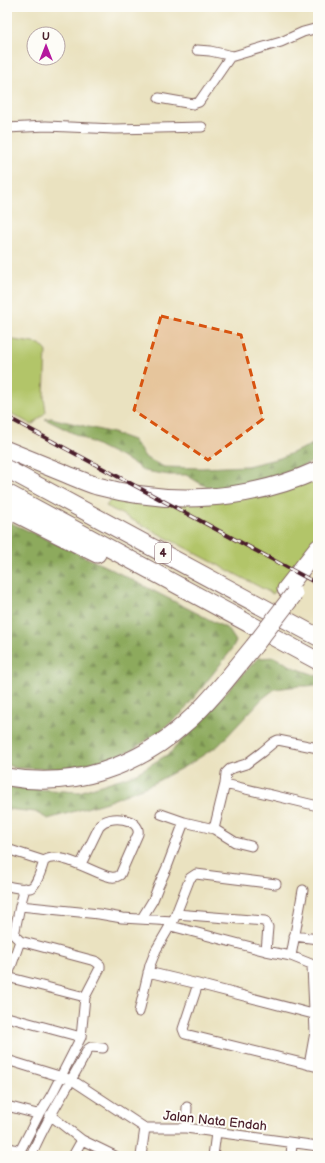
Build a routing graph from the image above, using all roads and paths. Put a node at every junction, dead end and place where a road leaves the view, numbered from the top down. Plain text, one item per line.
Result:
1 (318, 28) edge
2 (197, 50) dead end
3 (234, 56) junction
4 (159, 98) dead end
5 (202, 127) dead end
6 (7, 128) edge
7 (7, 450) edge
8 (7, 469) edge
9 (318, 470) edge
10 (7, 493) edge
11 (7, 509) edge
12 (318, 548) edge
13 (318, 563) edge
14 (290, 592) junction
15 (198, 596) junction
16 (318, 637) edge
17 (250, 642) junction
18 (318, 661) edge
19 (318, 748) edge
20 (7, 772) edge
21 (7, 777) edge
22 (225, 784) junction
23 (318, 806) edge
24 (161, 814) dead end
25 (184, 822) junction
26 (214, 829) junction
27 (251, 846) dead end
28 (7, 849) edge
29 (44, 861) junction
30 (81, 864) junction
31 (276, 884) dead end
32 (7, 886) edge
33 (25, 888) junction
34 (303, 890) dead end
35 (20, 906) junction
36 (142, 918) junction
37 (173, 921) junction
38 (13, 936) edge
39 (294, 936) junction
40 (318, 938) edge
41 (266, 951) junction
42 (291, 956) junction
43 (148, 972) junction
44 (7, 978) edge
45 (198, 984) junction
46 (85, 997) junction
47 (139, 1012) dead end
48 (313, 1014) junction
49 (7, 1017) edge
50 (81, 1037) junction
51 (103, 1048) dead end
52 (7, 1060) edge
53 (314, 1066) edge
54 (66, 1078) junction
55 (7, 1106) edge
56 (187, 1107) dead end
57 (39, 1114) junction
58 (50, 1115) junction
59 (145, 1128) junction
60 (186, 1128) junction
61 (216, 1133) junction
62 (82, 1140) junction
63 (292, 1143) junction
64 (318, 1146) edge
65 (7, 1147) edge
66 (31, 1156) edge
67 (73, 1156) edge
68 (116, 1156) edge
69 (141, 1156) edge
70 (213, 1156) edge
71 (291, 1156) edge

1 - 3 street
2 - 3 street
3 - 4 street
5 - 6 street
7 - 9 highway
8 - 16 highway, 4
10 - 15 highway, 4
11 - 15 highway
12 - 14 highway
13 - 14 highway
14 - 17 highway, bridge
15 - 18 highway, 4
17 - 20 highway
17 - 21 highway
19 - 22 street
22 - 23 street
22 - 26 street
24 - 25 street
25 - 26 street
25 - 36 street
26 - 27 street
28 - 29 street
29 - 30 street
29 - 33 street
30 - 30 street
31 - 37 street
32 - 33 street
33 - 35 street
34 - 39 street
35 - 36 street
35 - 38 street
36 - 37 street
37 - 41 street
37 - 41 street
37 - 43 street
38 - 44 street
38 - 46 street
39 - 40 street
39 - 42 street
41 - 42 street
42 - 48 street
43 - 45 street
43 - 47 street
44 - 46 street
45 - 48 street
45 - 53 street
46 - 50 street
48 - 53 street
49 - 50 street
50 - 54 street
51 - 54 street
52 - 54 street, Jalan Nata Endah
54 - 57 street
54 - 58 street
54 - 59 street, Jalan Nata Endah
55 - 57 street
56 - 60 street
57 - 65 street
58 - 62 street
58 - 66 street
59 - 60 street, Jalan Nata Endah
59 - 69 street
60 - 61 street, Jalan Nata Endah
61 - 63 street, Jalan Nata Endah
61 - 70 street
62 - 67 street
62 - 68 street
63 - 64 street, Jalan Nata Endah
63 - 71 street

